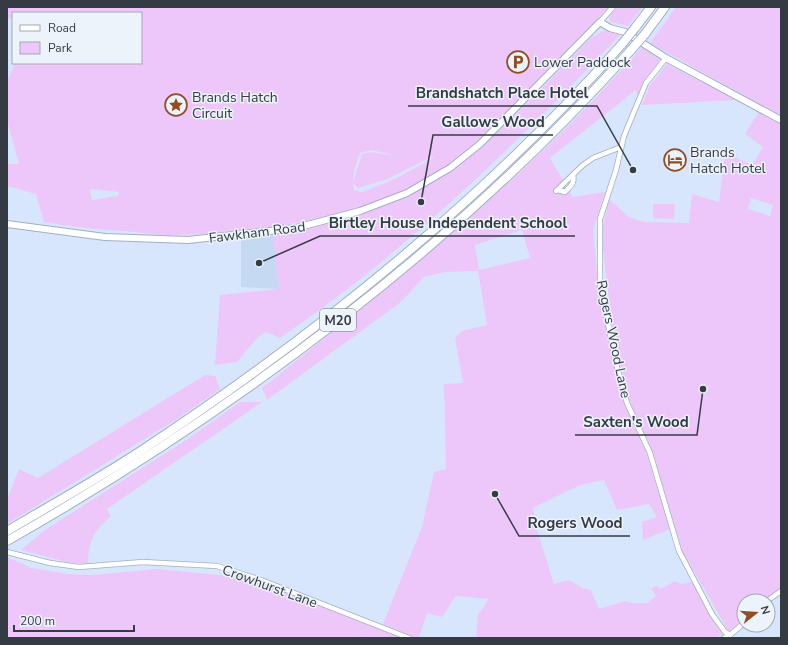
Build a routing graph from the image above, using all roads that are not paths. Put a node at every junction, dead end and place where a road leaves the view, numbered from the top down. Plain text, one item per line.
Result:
1 (613, 7) edge
2 (651, 7) edge
3 (665, 7) edge
4 (600, 22) junction
5 (666, 58) junction
6 (781, 120) edge
7 (621, 146) junction
8 (612, 150) junction
9 (618, 158) junction
10 (557, 191) dead end
11 (7, 224) edge
12 (7, 531) edge
13 (7, 542) edge
14 (10, 553) edge
15 (731, 637) edge
16 (409, 638) edge
17 (724, 638) edge

1 - 4 street
2 - 12 highway, M20, bridge
3 - 13 highway, M20, bridge
4 - 5 street
4 - 11 street, Fawkham Road
5 - 6 street
5 - 7 street, Rogers Wood Lane
7 - 8 street
7 - 9 street, Rogers Wood Lane
8 - 9 street
8 - 10 street
9 - 15 street, Rogers Wood Lane
14 - 16 street, Crowhurst Lane
15 - 17 street

